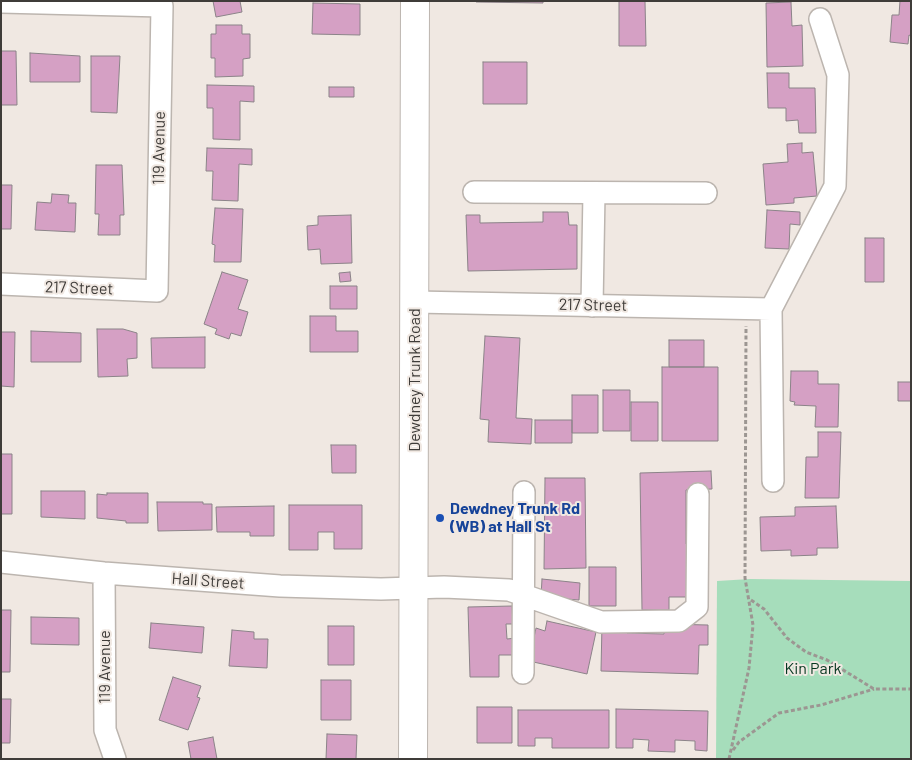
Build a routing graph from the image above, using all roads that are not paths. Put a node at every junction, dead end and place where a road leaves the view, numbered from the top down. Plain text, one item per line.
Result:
1 (415, 1) edge
2 (1, 2) edge
3 (820, 19) dead end
4 (474, 192) dead end
5 (594, 193) junction
6 (706, 194) dead end
7 (1, 284) edge
8 (157, 291) joint
9 (415, 302) junction
10 (592, 306) junction
11 (771, 309) junction
12 (773, 481) dead end
13 (524, 492) dead end
14 (698, 494) dead end
15 (1, 562) edge
16 (104, 573) junction
17 (414, 588) junction
18 (525, 596) junction
19 (523, 673) dead end
20 (115, 759) edge
21 (413, 759) edge

1 - 9 main road, Dewdney Trunk Road
2 - 8 street, 119 Avenue
3 - 11 street
4 - 5 street
5 - 6 street
5 - 10 street
7 - 8 street, 217 Street
9 - 10 street, 217 Street
9 - 17 main road, Dewdney Trunk Road
10 - 11 street, 217 Street
11 - 12 street
13 - 18 street
14 - 18 street, Hall Street
15 - 16 street, Hall Street
16 - 17 street, Hall Street
16 - 20 street, 119 Avenue
17 - 18 street, Hall Street
17 - 21 main road, Dewdney Trunk Road
18 - 19 street

